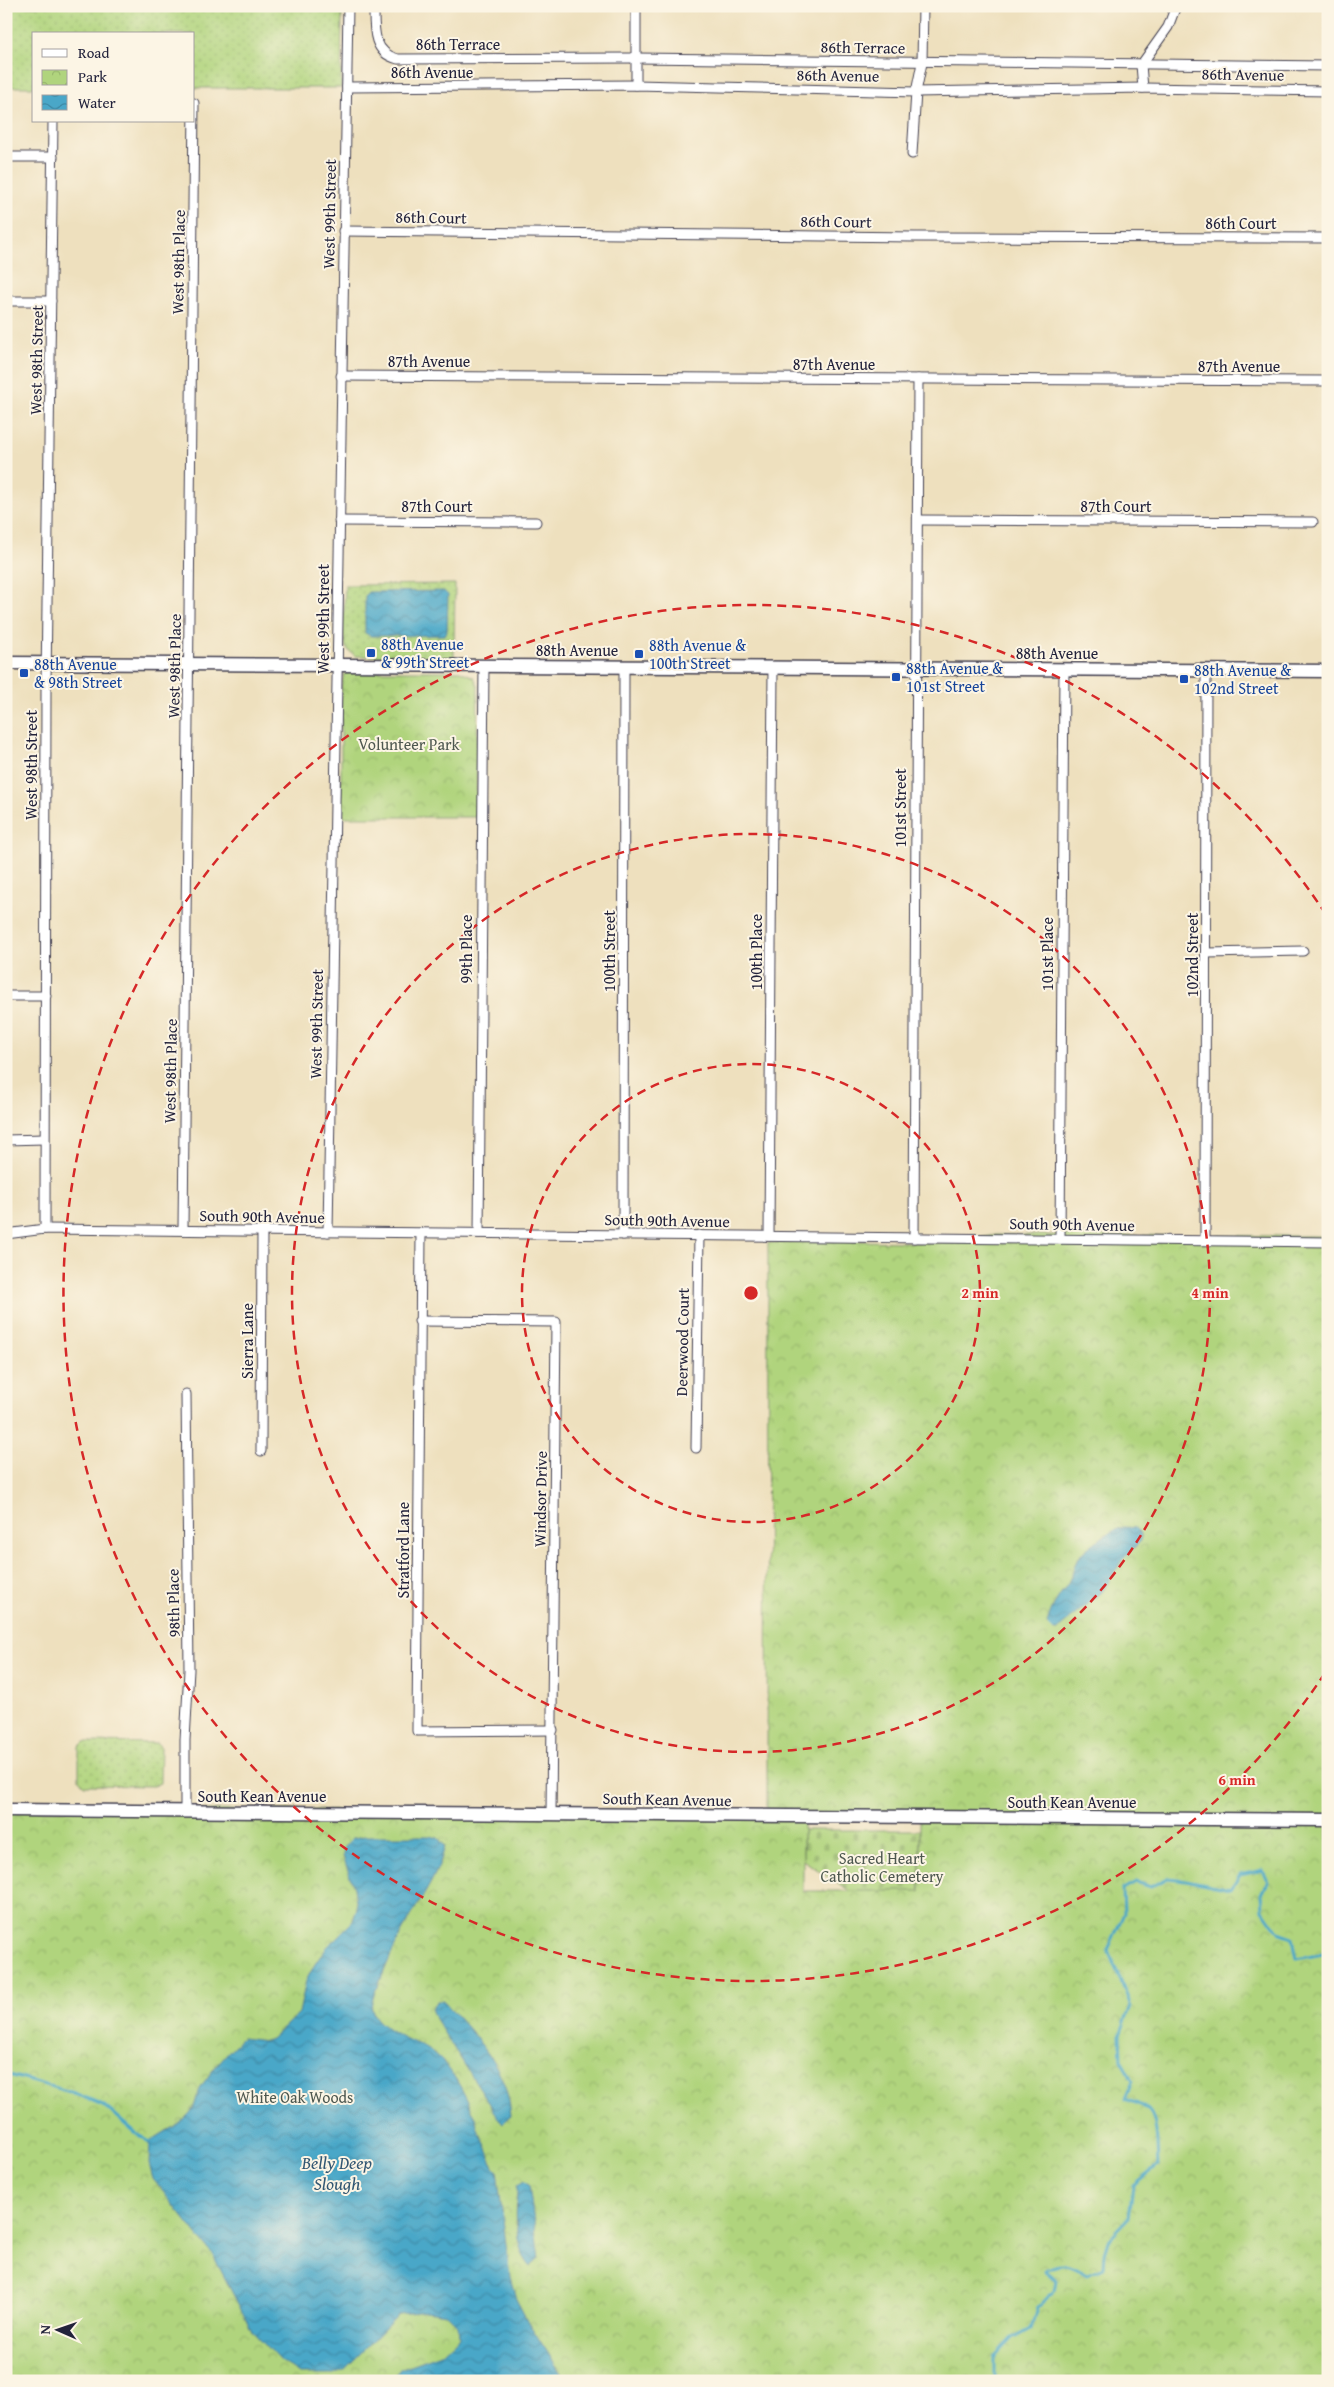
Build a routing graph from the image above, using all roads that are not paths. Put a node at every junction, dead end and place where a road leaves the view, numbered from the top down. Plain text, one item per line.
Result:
1 (348, 6) edge
2 (374, 6) edge
3 (636, 6) edge
4 (924, 6) edge
5 (1176, 6) edge
6 (636, 58) junction
7 (922, 63) junction
8 (1141, 65) junction
9 (1328, 66) edge
10 (636, 85) junction
11 (347, 87) junction
12 (1143, 88) junction
13 (1328, 91) edge
14 (916, 92) junction
15 (53, 122) edge
16 (194, 122) edge
17 (912, 154) dead end
18 (6, 156) edge
19 (53, 157) junction
20 (343, 231) junction
21 (1328, 238) edge
22 (6, 300) edge
23 (51, 301) junction
24 (341, 376) junction
25 (918, 380) junction
26 (1328, 381) edge
27 (918, 520) junction
28 (338, 521) junction
29 (536, 522) dead end
30 (1313, 522) dead end
31 (6, 663) edge
32 (47, 663) junction
33 (189, 664) junction
34 (338, 665) junction
35 (484, 666) junction
36 (624, 667) junction
37 (773, 668) junction
38 (916, 668) junction
39 (1064, 669) junction
40 (1206, 670) junction
41 (1328, 671) edge
42 (1303, 951) dead end
43 (1207, 953) junction
44 (6, 996) edge
45 (46, 996) junction
46 (44, 1139) junction
47 (6, 1140) edge
48 (45, 1229) junction
49 (183, 1230) junction
50 (262, 1231) junction
51 (328, 1232) junction
52 (421, 1233) junction
53 (479, 1233) junction
54 (6, 1234) edge
55 (624, 1235) junction
56 (699, 1235) junction
57 (769, 1236) junction
58 (914, 1238) junction
59 (1060, 1239) junction
60 (1205, 1240) junction
61 (1328, 1242) edge
62 (419, 1321) junction
63 (186, 1394) dead end
64 (696, 1448) dead end
65 (261, 1451) dead end
66 (553, 1730) junction
67 (6, 1810) edge
68 (185, 1811) junction
69 (551, 1814) junction
70 (1328, 1820) edge

1 - 11 street, West 99th Street
2 - 6 street, 86th Terrace
3 - 6 street
4 - 7 street
5 - 8 street
6 - 7 street, 86th Terrace
6 - 10 street
7 - 8 street, 86th Terrace
7 - 14 street
8 - 9 street, 86th Terrace
8 - 12 street
10 - 11 street, 86th Avenue
10 - 14 street, 86th Avenue
11 - 20 street, West 99th Street
12 - 13 street, 86th Avenue
12 - 14 street, 86th Avenue
14 - 17 street
15 - 19 street, West 98th Street
16 - 33 street, West 98th Place
18 - 19 street
19 - 23 street, West 98th Street
20 - 21 street, 86th Court
20 - 24 street, West 99th Street
22 - 23 street
23 - 32 street, West 98th Street
24 - 25 street, 87th Avenue
24 - 28 street, West 99th Street
25 - 26 street, 87th Avenue
25 - 27 street, 101st Street
27 - 30 street, 87th Court
27 - 38 street, 101st Street
28 - 29 street, 87th Court
28 - 34 street, West 99th Street
31 - 32 street, 88th Avenue
32 - 33 street, 88th Avenue
32 - 45 street, West 98th Street
33 - 34 street, 88th Avenue
33 - 49 street, West 98th Place
34 - 35 street, 88th Avenue
34 - 51 street, West 99th Street
35 - 36 street, 88th Avenue
35 - 53 street, 99th Place
36 - 37 street, 88th Avenue
36 - 55 street, 100th Street
37 - 38 street, 88th Avenue
37 - 57 street, 100th Place
38 - 39 street, 88th Avenue
38 - 58 street, 101st Street
39 - 40 street, 88th Avenue
39 - 59 street, 101st Place
40 - 41 street, 88th Avenue
40 - 43 street, 102nd Street
42 - 43 street
43 - 60 street, 102nd Street
44 - 45 street
45 - 46 street, West 98th Street
46 - 47 street
46 - 48 street, West 98th Street
48 - 49 street, South 90th Avenue
48 - 54 street, South 90th Avenue
49 - 50 street, South 90th Avenue
50 - 51 street, South 90th Avenue
50 - 65 street, Sierra Lane
51 - 52 street, South 90th Avenue
52 - 53 street, South 90th Avenue
52 - 62 street, Stratford Lane
53 - 55 street, South 90th Avenue
55 - 56 street, South 90th Avenue
56 - 57 street, South 90th Avenue
56 - 64 street, Deerwood Court
57 - 58 street, South 90th Avenue
58 - 59 street, South 90th Avenue
59 - 60 street, South 90th Avenue
60 - 61 street, South 90th Avenue
62 - 66 street, Windsor Drive
62 - 66 street, Stratford Lane
63 - 68 street, 98th Place
66 - 69 street, Windsor Drive
67 - 68 street, South Kean Avenue
68 - 69 street, South Kean Avenue
69 - 70 street, South Kean Avenue

